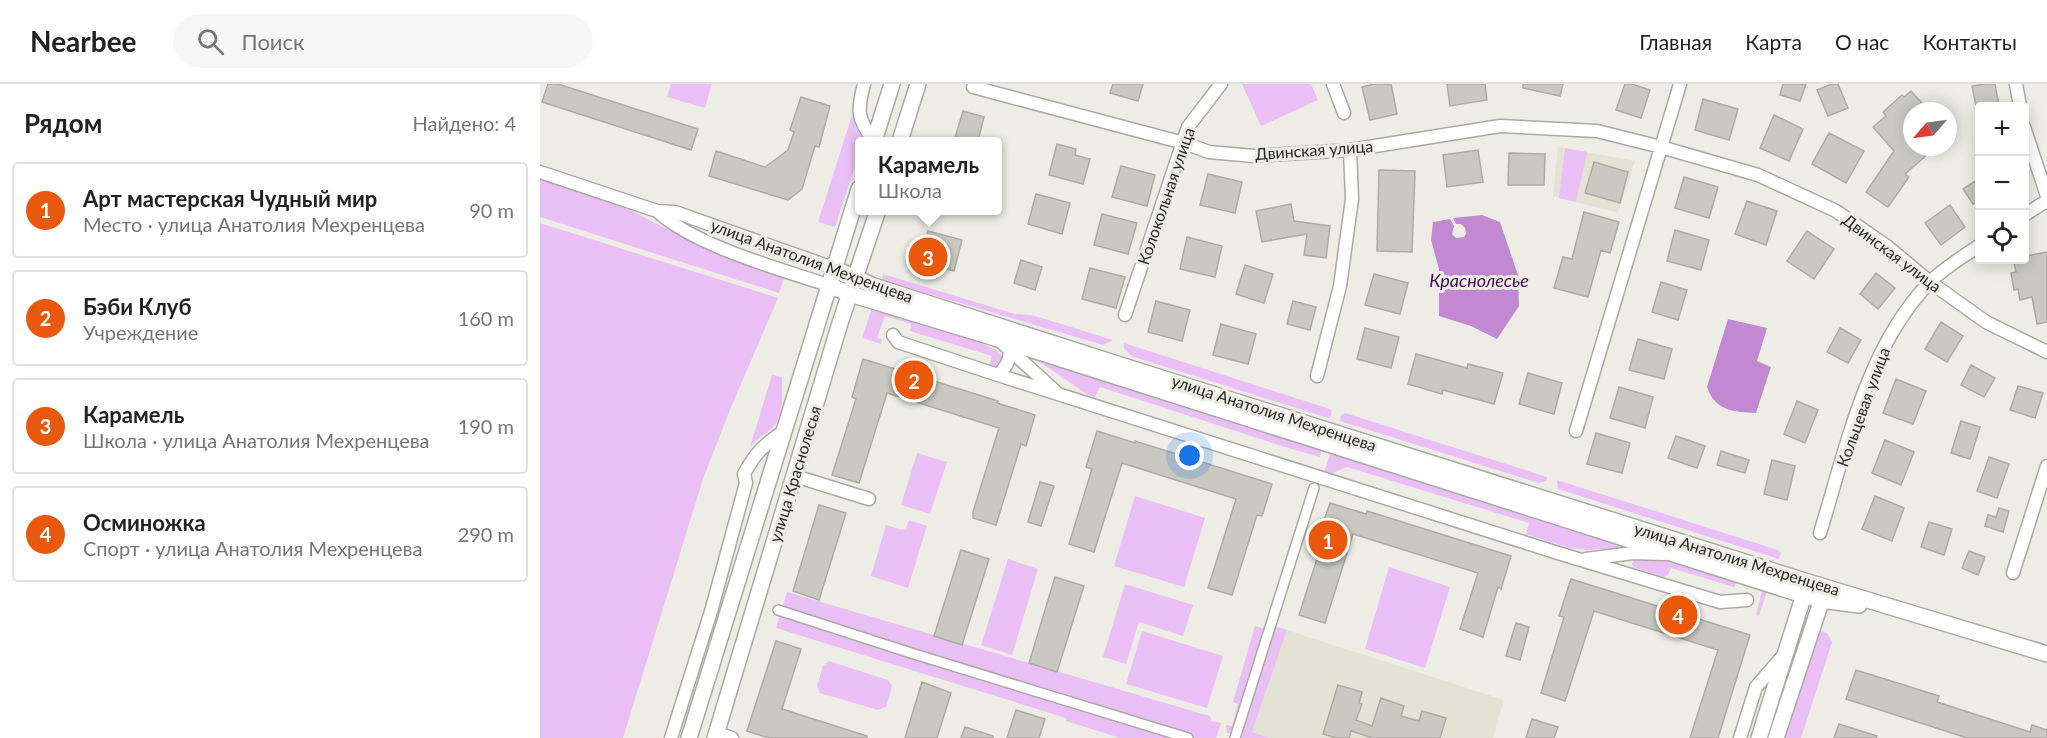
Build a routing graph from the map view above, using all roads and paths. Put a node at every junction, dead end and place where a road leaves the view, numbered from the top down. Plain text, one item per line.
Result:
1 (864, 84) edge
2 (892, 84) edge
3 (918, 84) edge
4 (1221, 84) edge
5 (1333, 84) edge
6 (1680, 84) edge
7 (2016, 84) edge
8 (973, 87) dead end
9 (2019, 102) edge
10 (1344, 113) dead end
11 (871, 137) edge
12 (875, 137) edge
13 (901, 137) edge
14 (2029, 140) edge
15 (1184, 143) junction
16 (1661, 147) junction
17 (1350, 150) junction
18 (540, 172) edge
19 (2047, 196) edge
20 (855, 201) edge
21 (2047, 201) edge
22 (657, 211) junction
23 (2029, 213) edge
24 (876, 215) edge
25 (1975, 249) edge
26 (833, 268) junction
27 (855, 279) junction
28 (1930, 282) junction
29 (828, 285) junction
30 (850, 294) junction
31 (1125, 315) dead end
32 (893, 335) dead end
33 (1004, 344) junction
34 (2047, 352) edge
35 (998, 375) junction
36 (1317, 376) dead end
37 (1058, 394) junction
38 (1576, 430) dead end
39 (784, 431) junction
40 (2047, 466) edge
41 (795, 476) junction
42 (1314, 488) dead end
43 (868, 499) dead end
44 (1820, 533) dead end
45 (1633, 553) junction
46 (1676, 555) junction
47 (1582, 560) junction
48 (2013, 573) dead end
49 (1630, 574) junction
50 (1806, 589) junction
51 (1824, 594) junction
52 (1748, 600) dead end
53 (778, 610) dead end
54 (1785, 653) junction
55 (2047, 654) edge
56 (716, 736) edge
57 (1777, 736) edge
58 (671, 738) edge
59 (689, 738) edge
60 (732, 738) edge
61 (1188, 738) edge
62 (1235, 738) edge
63 (1740, 738) edge
64 (1759, 738) edge

1 - 11 street
2 - 12 street
3 - 13 street
4 - 15 street, Колокольная улица
5 - 10 street
6 - 16 street
7 - 9 street
8 - 15 street, Двинская улица
14 - 19 street
15 - 17 street, Двинская улица
15 - 31 street, Колокольная улица
16 - 17 street, Двинская улица
16 - 28 street, Двинская улица
16 - 38 street
17 - 36 street
18 - 22 street, улица Анатолия Мехренцева
20 - 26 street, улица Краснолесья
21 - 23 street
22 - 26 street, улица Анатолия Мехренцева
22 - 29 street, улица Анатолия Мехренцева
24 - 27 street, улица Краснолесья
25 - 28 street, Кольцевая улица
26 - 27 street, улица Анатолия Мехренцева
26 - 29 street, улица Краснолесья
27 - 30 street, улица Краснолесья
27 - 50 street, улица Анатолия Мехренцева
28 - 34 street, Двинская улица
28 - 44 street, Кольцевая улица
29 - 30 street, улица Анатолия Мехренцева
29 - 39 street, улица Краснолесья
30 - 33 street, улица Анатолия Мехренцева
30 - 41 street, улица Краснолесья
32 - 35 street, улица Анатолия Мехренцева
33 - 35 street
33 - 37 street, улица Анатолия Мехренцева
33 - 46 street, улица Анатолия Мехренцева
35 - 37 street, улица Анатолия Мехренцева
37 - 47 street, улица Анатолия Мехренцева
39 - 58 street, улица Краснолесья
39 - 59 street, улица Краснолесья
40 - 48 street
41 - 43 street
41 - 56 street, улица Краснолесья
42 - 62 street
45 - 46 street, улица Анатолия Мехренцева
45 - 47 street, улица Анатолия Мехренцева
45 - 49 street, улица Анатолия Мехренцева
46 - 50 street, улица Анатолия Мехренцева
47 - 49 street, улица Анатолия Мехренцева
49 - 52 street, улица Анатолия Мехренцева
50 - 51 street, улица Анатолия Мехренцева
50 - 54 street
51 - 55 street, улица Анатолия Мехренцева
51 - 57 street
53 - 61 street
54 - 63 street
54 - 64 street
56 - 60 street

